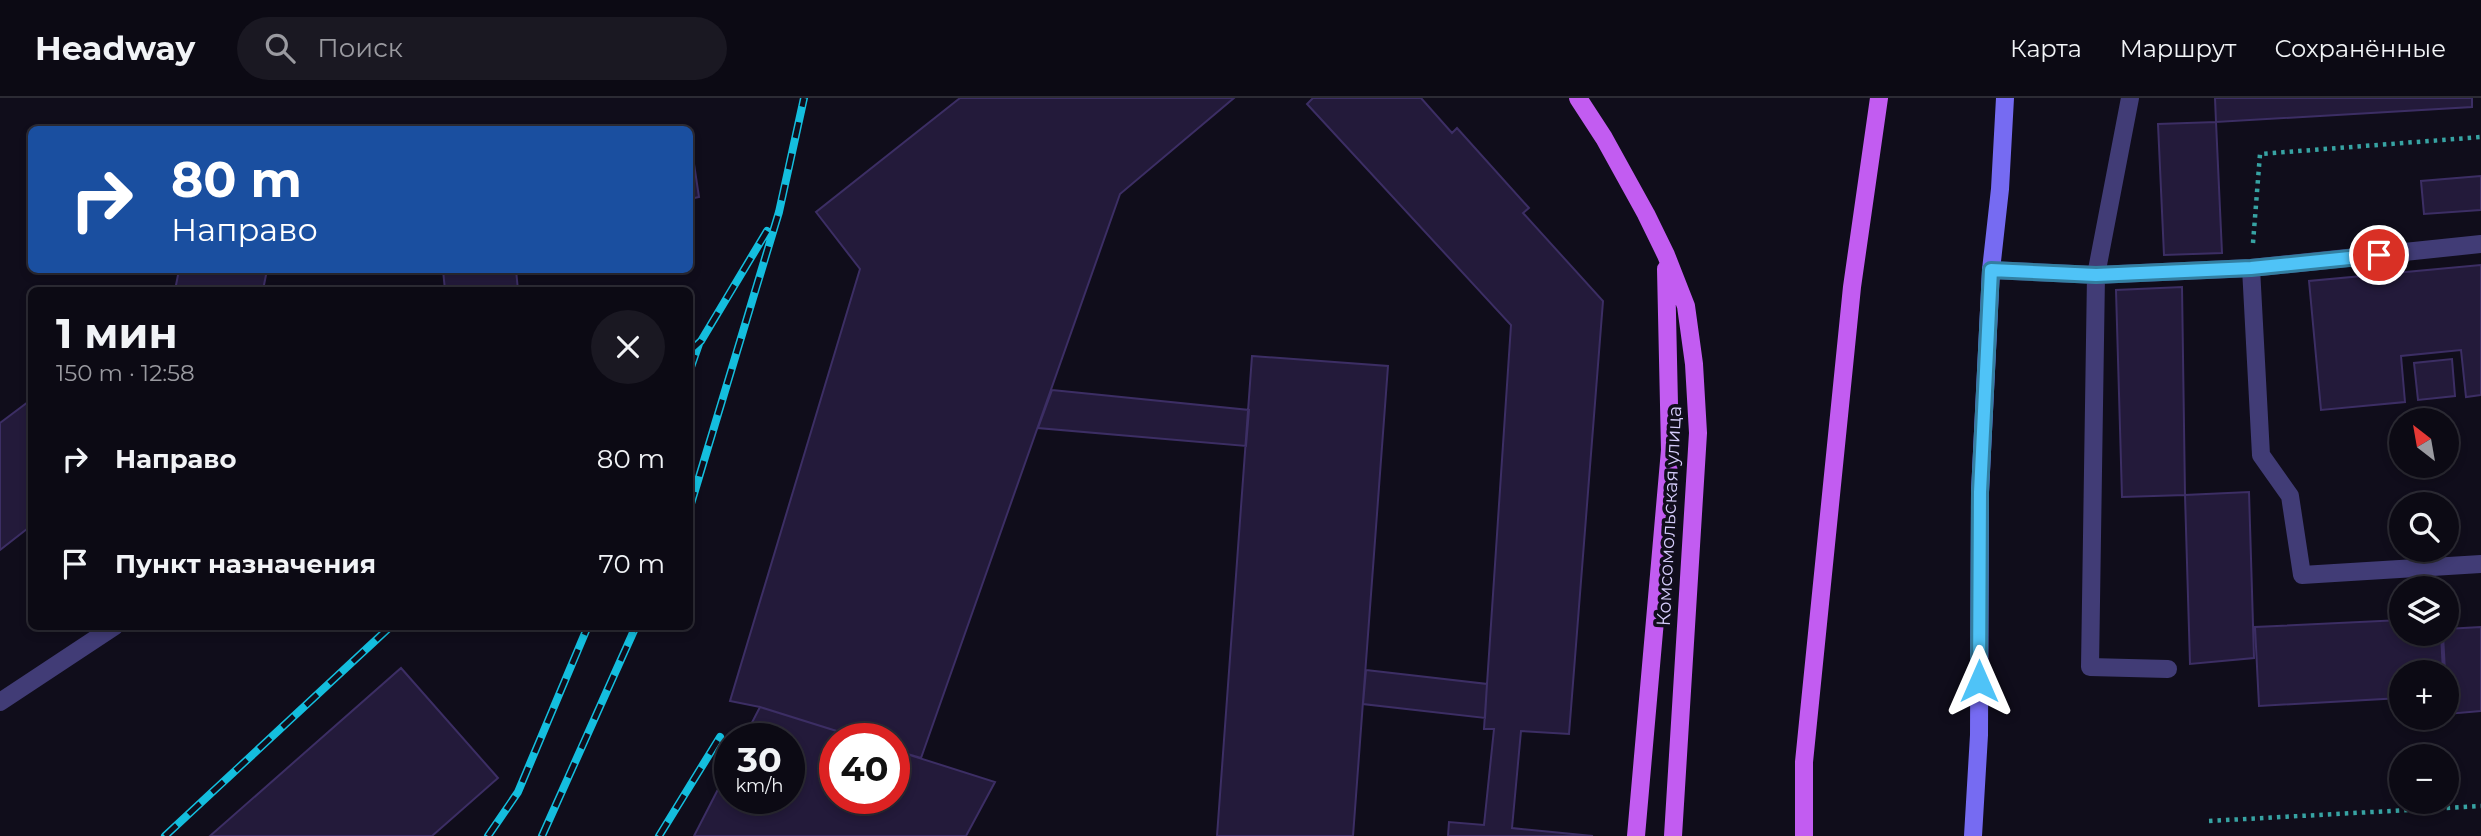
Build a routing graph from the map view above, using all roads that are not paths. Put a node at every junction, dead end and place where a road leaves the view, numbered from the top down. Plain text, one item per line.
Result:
1 (1578, 98) edge
2 (1879, 98) edge
3 (2005, 98) edge
4 (2130, 98) edge
5 (2481, 244) edge
6 (1666, 255) junction
7 (2251, 268) junction
8 (1991, 270) junction
9 (2096, 275) junction
10 (2481, 564) edge
11 (110, 630) edge
12 (2168, 669) dead end
13 (0, 702) edge
14 (1636, 836) edge
15 (1673, 836) edge
16 (1804, 836) edge
17 (1973, 836) edge

1 - 6 main road, Комсомольская улица
2 - 16 main road
3 - 8 street
4 - 9 lane
5 - 7 lane
6 - 14 main road
6 - 15 main road, Комсомольская улица
7 - 9 lane
7 - 10 lane
8 - 9 lane
8 - 17 street
9 - 12 lane
11 - 13 lane

